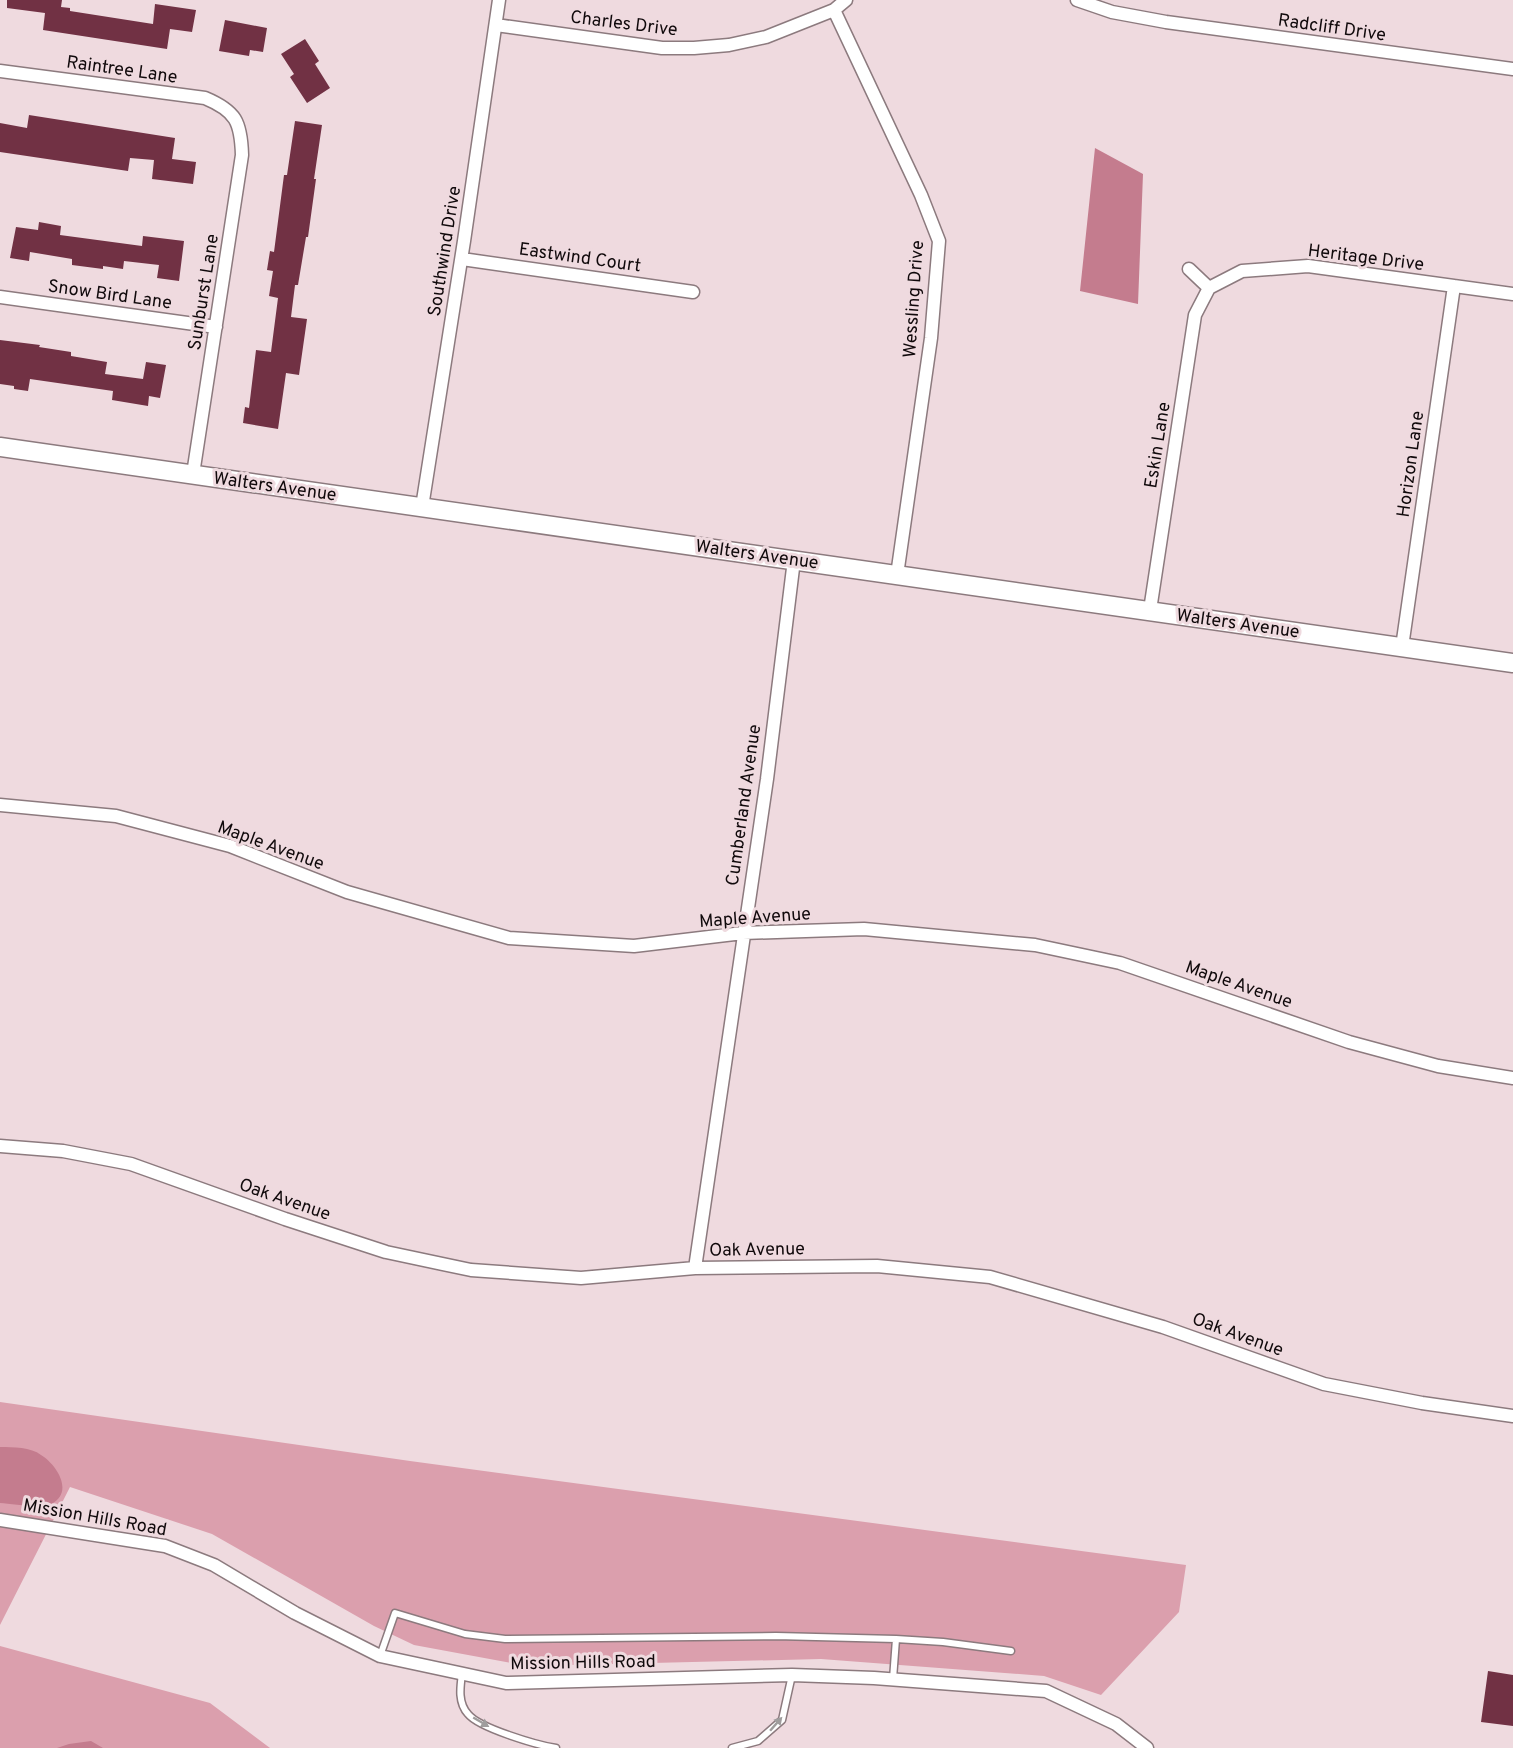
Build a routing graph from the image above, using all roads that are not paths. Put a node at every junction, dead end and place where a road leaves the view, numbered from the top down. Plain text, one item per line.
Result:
1 (499, 0) edge
2 (846, 0) edge
3 (1077, 0) edge
4 (834, 10) junction
5 (496, 25) junction
6 (1513, 69) edge
7 (0, 71) edge
8 (235, 117) joint
9 (462, 259) junction
10 (1189, 269) dead end
11 (1454, 286) junction
12 (1209, 288) junction
13 (693, 292) dead end
14 (1513, 294) edge
15 (0, 297) edge
16 (216, 327) junction
17 (0, 447) edge
18 (193, 474) junction
19 (422, 507) junction
20 (794, 560) junction
21 (897, 575) junction
22 (1150, 610) junction
23 (1402, 646) junction
24 (1513, 663) edge
25 (0, 805) edge
26 (743, 933) junction
27 (1513, 1078) edge
28 (0, 1146) edge
29 (695, 1268) junction
30 (1513, 1416) edge
31 (0, 1520) edge
32 (896, 1640) junction
33 (1011, 1651) dead end
34 (380, 1656) junction
35 (462, 1673) junction
36 (792, 1675) junction
37 (892, 1679) junction
38 (556, 1748) edge
39 (732, 1748) edge
40 (1146, 1748) edge

1 - 5 street, Southwind Drive
2 - 4 street, Charles Drive
3 - 6 street, Radcliff Drive
4 - 5 street, Charles Drive
4 - 21 street, Wessling Drive
5 - 9 street, Southwind Drive
7 - 8 street, Raintree Lane
8 - 16 street, Sunburst Lane
9 - 13 street, Eastwind Court
9 - 19 street, Southwind Drive
10 - 12 street
11 - 12 street, Heritage Drive
11 - 14 street, Heritage Drive
11 - 23 street, Horizon Lane
12 - 22 street, Eskin Lane
15 - 16 street, Snow Bird Lane
16 - 18 street, Sunburst Lane
17 - 18 main road, Walters Avenue
18 - 19 main road, Walters Avenue
19 - 20 main road, Walters Avenue
20 - 21 main road, Walters Avenue
20 - 26 street, Cumberland Avenue
21 - 22 main road, Walters Avenue
22 - 23 main road, Walters Avenue
23 - 24 main road, Walters Avenue
25 - 26 street, Maple Avenue
26 - 27 street, Maple Avenue
26 - 29 street, Cumberland Avenue
28 - 29 street, Oak Avenue
29 - 30 street, Oak Avenue
31 - 34 street, Mission Hills Road
32 - 33 lane
32 - 34 lane
32 - 37 lane
34 - 35 street, Mission Hills Road
35 - 36 street, Mission Hills Road
35 -> 38 lane
36 - 37 street, Mission Hills Road
39 -> 36 lane
37 - 40 street, Mission Hills Road

